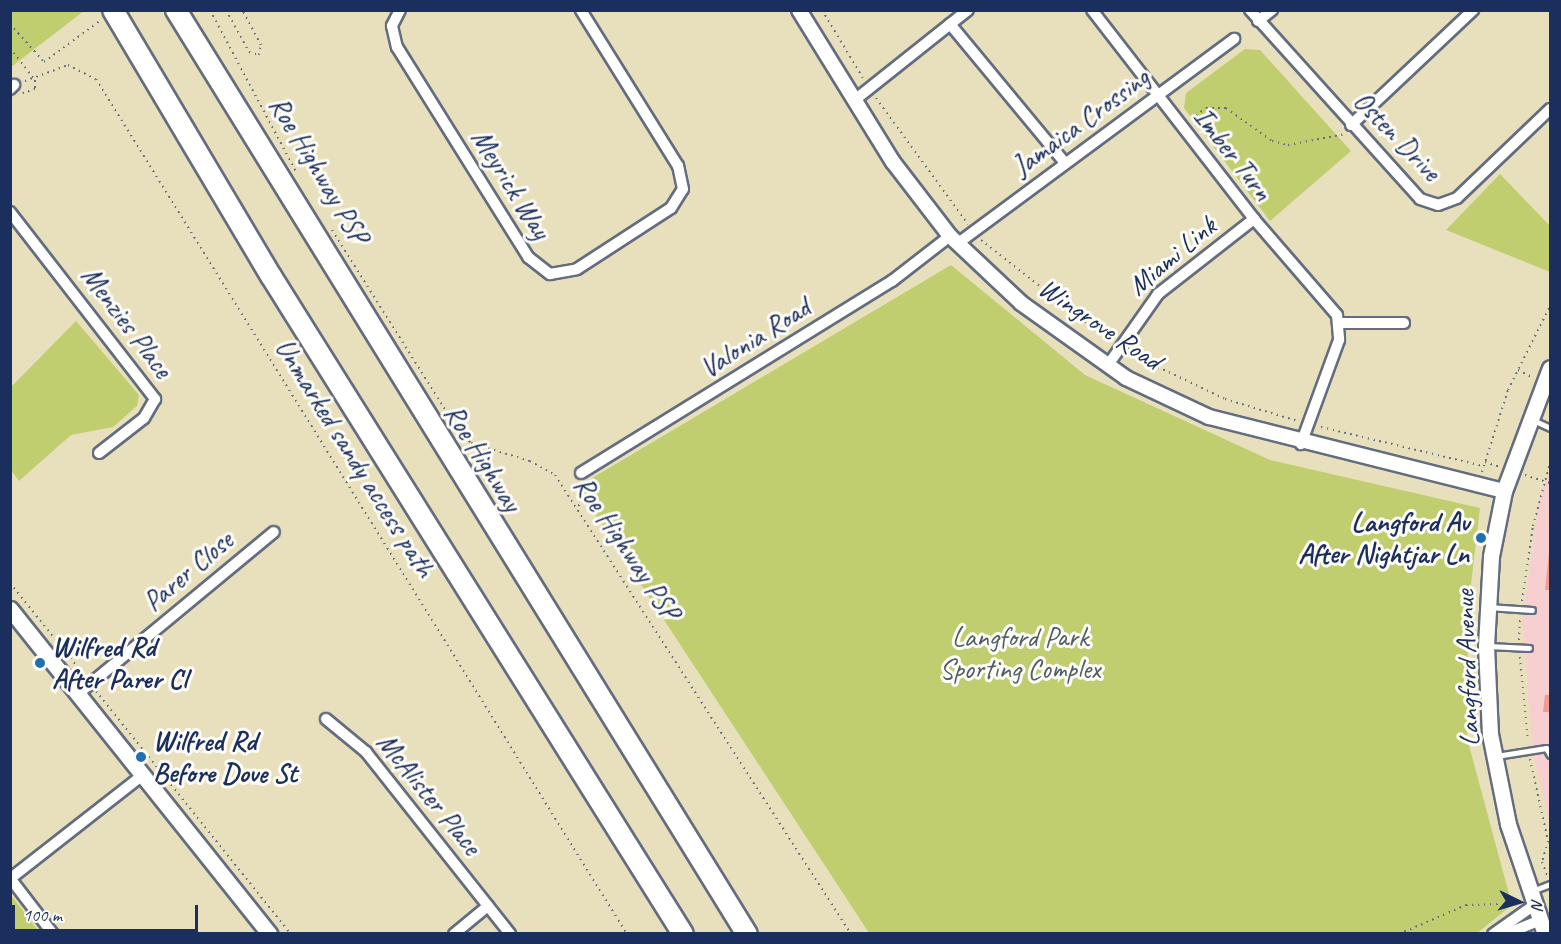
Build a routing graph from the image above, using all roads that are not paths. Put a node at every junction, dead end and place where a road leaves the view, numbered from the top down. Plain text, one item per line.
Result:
1 (176, 10) edge
2 (400, 10) edge
3 (581, 10) edge
4 (799, 10) edge
5 (968, 10) edge
6 (1092, 10) edge
7 (1250, 10) edge
8 (1272, 10) edge
9 (1473, 10) edge
10 (108, 14) edge
11 (1258, 21) junction
12 (950, 24) junction
13 (1234, 39) dead end
14 (1158, 96) junction
15 (856, 99) junction
16 (1551, 109) edge
17 (1352, 125) junction
18 (1064, 162) junction
19 (10, 212) edge
20 (1254, 219) junction
21 (953, 240) junction
22 (1340, 323) junction
23 (1404, 323) dead end
24 (1108, 365) junction
25 (1551, 368) edge
26 (1528, 418) junction
27 (1551, 428) edge
28 (1301, 444) junction
29 (99, 453) dead end
30 (581, 473) road end
31 (1504, 491) junction
32 (274, 532) dead end
33 (1487, 607) junction
34 (10, 609) edge
35 (1532, 610) dead end
36 (1486, 646) junction
37 (1529, 648) dead end
38 (78, 694) junction
39 (327, 719) dead end
40 (1551, 754) edge
41 (1494, 756) junction
42 (143, 774) junction
43 (11, 878) edge
44 (1550, 884) edge
45 (488, 906) junction
46 (1536, 913) edge
47 (53, 933) edge
48 (269, 933) edge
49 (454, 933) edge
50 (510, 933) edge
51 (683, 933) edge
52 (747, 933) edge
53 (1493, 933) edge
54 (1506, 933) edge

1 - 52 highway, Roe Highway
2 - 3 street, Meyrick Way
4 - 15 street, Wingrove Road
5 - 12 street
6 - 14 street, Imber Turn
7 - 11 street, Osten Drive
8 - 11 street
9 - 17 street
10 - 51 highway
11 - 17 street, Osten Drive
12 - 15 street
12 - 18 street
13 - 14 street, Jamaica Crossing
14 - 18 street, Jamaica Crossing
14 - 20 street, Imber Turn
15 - 21 street, Wingrove Road
16 - 17 street, Osten Drive
18 - 21 street, Jamaica Crossing
19 - 29 street, Menzies Place
20 - 22 street, Imber Turn
20 - 24 street, Miami Link
21 - 24 street, Wingrove Road
21 - 30 street, Valonia Road
22 - 23 street
22 - 28 street
24 - 28 street, Wingrove Road
25 - 26 main road, Langford Avenue
26 - 27 lane
26 - 31 main road, Langford Avenue
28 - 31 street, Wingrove Road
31 - 33 main road, Langford Avenue
32 - 38 street, Parer Close
33 - 35 lane
33 - 36 main road, Langford Avenue
34 - 38 main road
36 - 37 lane
36 - 41 main road, Langford Avenue
38 - 42 main road
39 - 45 street, McAlister Place
40 - 41 lane
41 - 46 main road, Langford Avenue
42 - 43 street
42 - 48 main road
43 - 47 street
44 - 46 lane
45 - 49 street
45 - 50 street, McAlister Place
46 - 53 street
46 - 54 street

